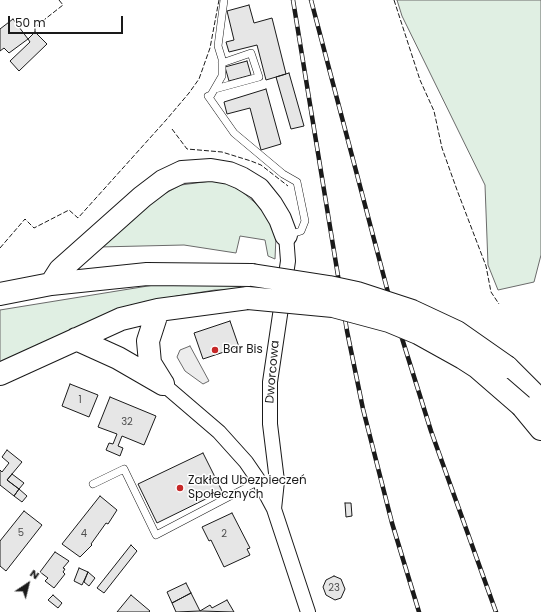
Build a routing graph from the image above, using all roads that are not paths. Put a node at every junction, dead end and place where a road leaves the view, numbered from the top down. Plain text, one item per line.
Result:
1 (224, 0) edge
2 (222, 62) junction
3 (215, 89) junction
4 (286, 235) junction
5 (51, 284) junction
6 (0, 294) edge
7 (158, 310) junction
8 (76, 338) junction
9 (0, 374) edge
10 (163, 384) junction
11 (531, 404) edge
12 (541, 429) edge
13 (259, 482) junction
14 (93, 484) dead end
15 (274, 509) junction
16 (308, 612) edge

1 - 2 lane
2 - 3 lane
2 - 3 lane
3 - 4 lane
4 - 5 main road
4 - 15 street, Dworcowa
5 - 6 main road
5 - 11 main road, bridge
7 - 8 main road
7 - 10 main road
7 - 11 main road, bridge
8 - 9 main road
8 - 10 main road
10 - 13 street, Dworcowa
11 - 12 main road
13 - 14 lane
13 - 15 street, Dworcowa
15 - 16 street, Dworcowa

